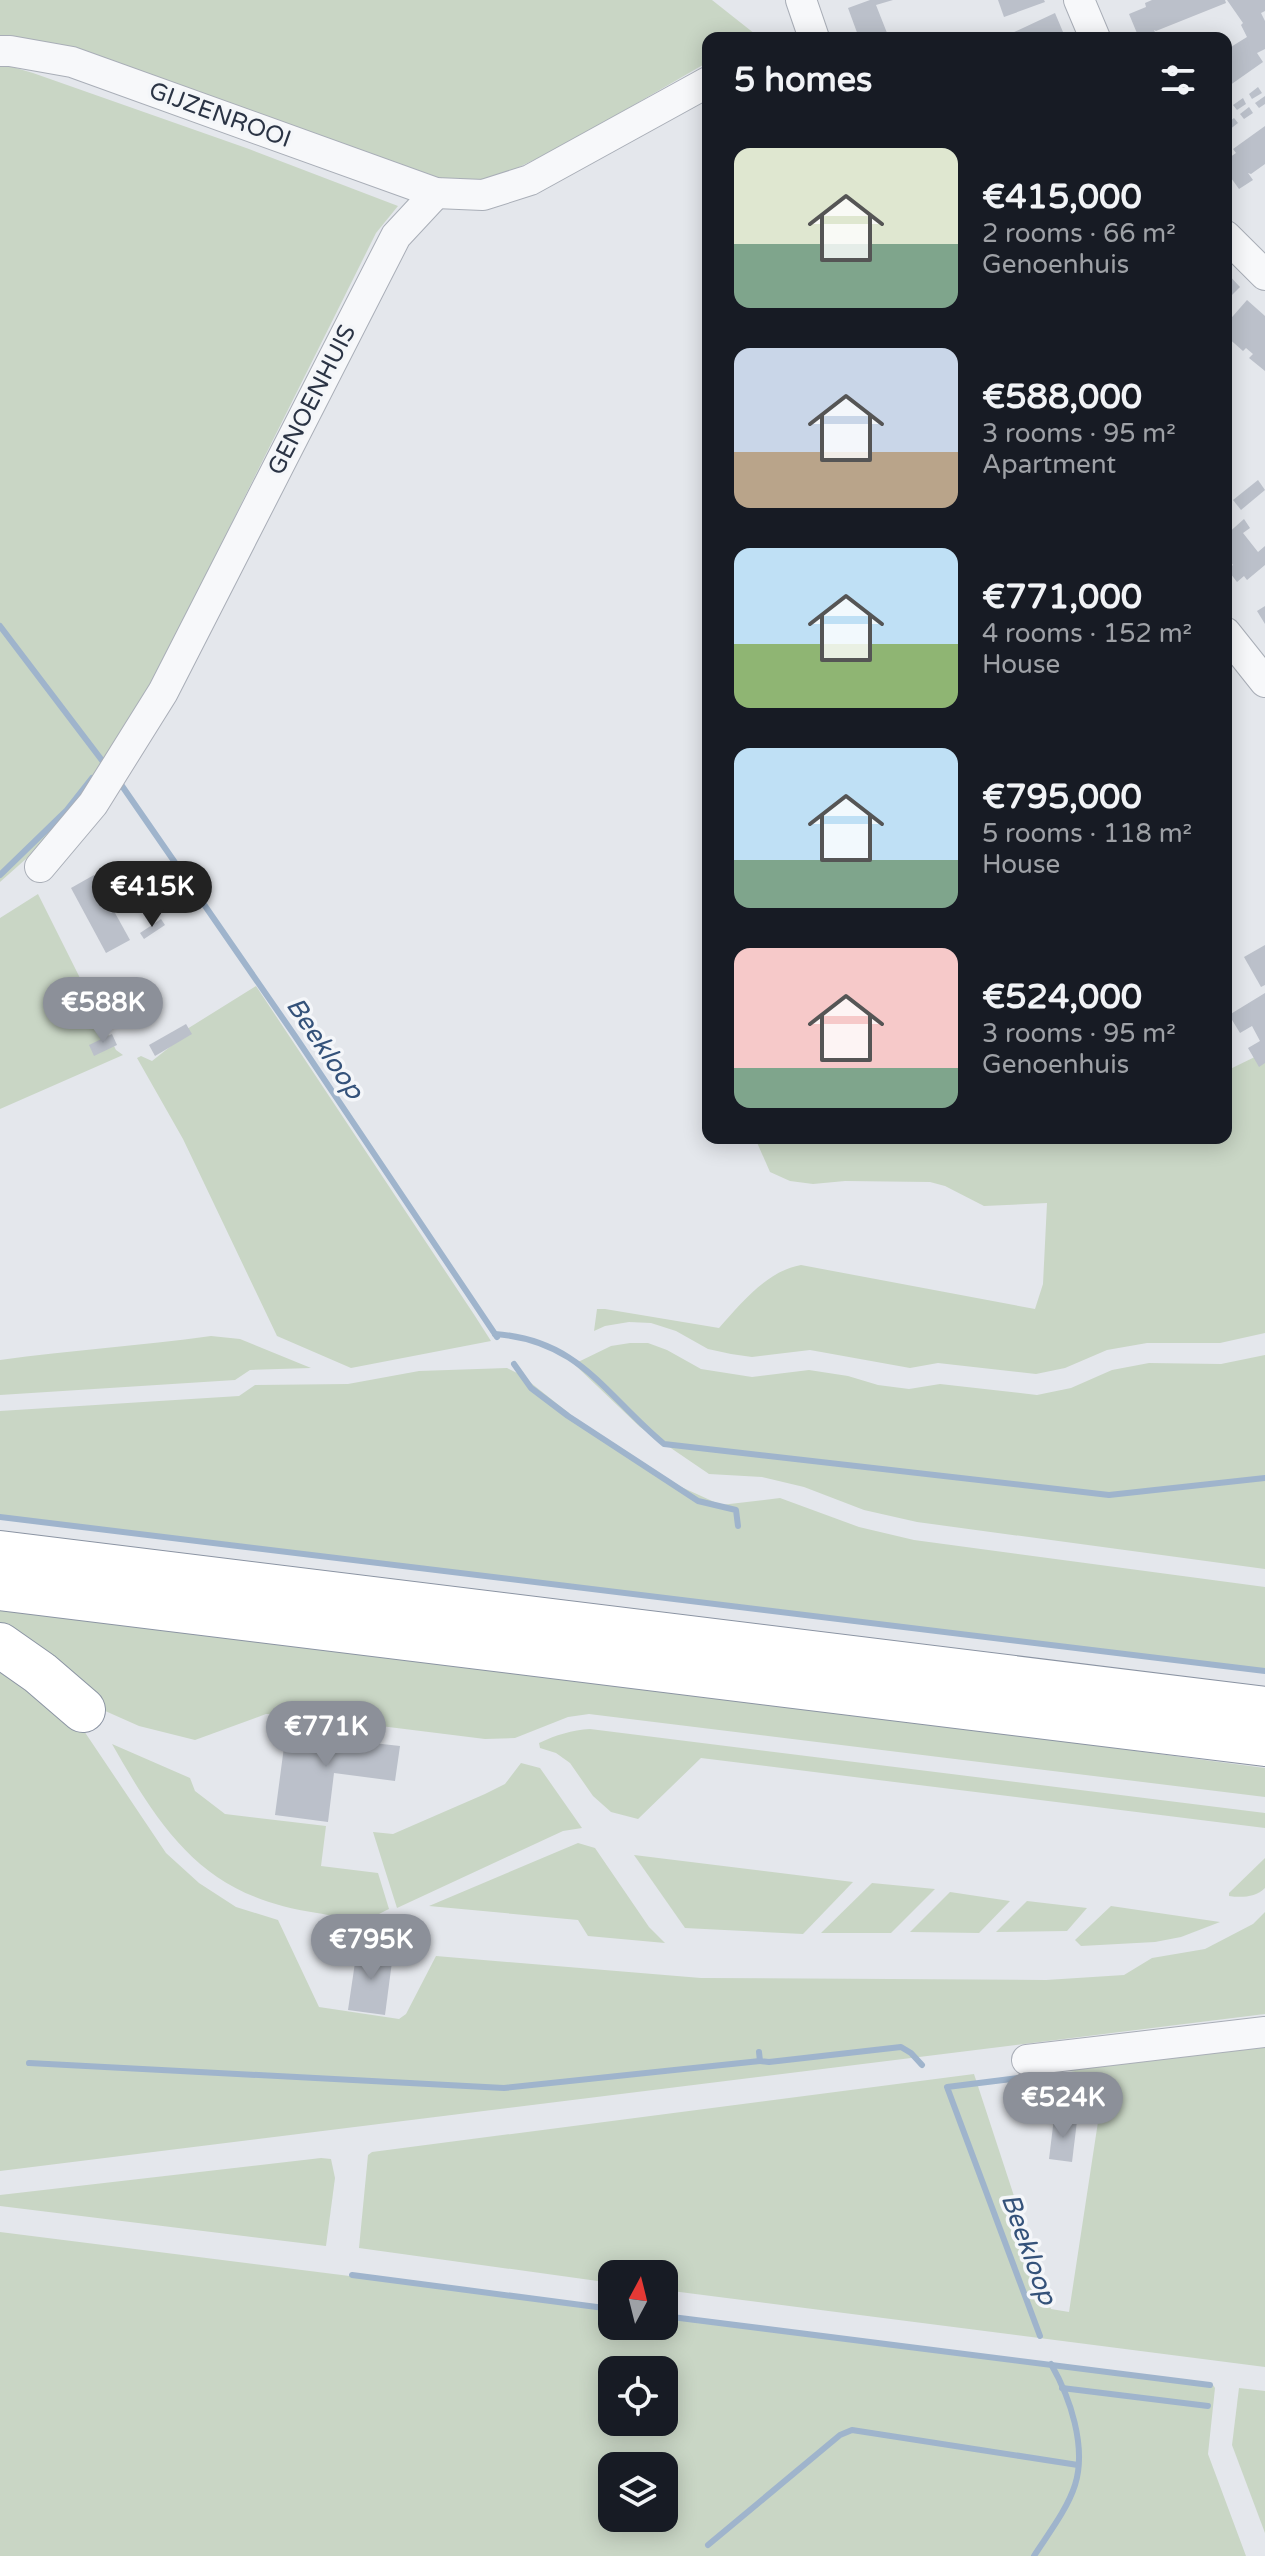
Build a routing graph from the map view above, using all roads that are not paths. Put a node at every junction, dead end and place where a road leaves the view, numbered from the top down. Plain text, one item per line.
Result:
1 (1079, 0) edge
2 (1092, 32) edge
3 (0, 51) edge
4 (702, 85) edge
5 (436, 193) junction
6 (1232, 242) edge
7 (1265, 275) edge
8 (1232, 641) edge
9 (1265, 682) edge
10 (40, 867) dead end
11 (0, 1553) edge
12 (0, 1588) edge
13 (0, 1645) edge
14 (1265, 1709) edge
15 (83, 1710) dead end
16 (1265, 1744) edge
17 (1265, 2032) edge
18 (1027, 2060) dead end

1 - 2 street
3 - 5 street, GIJZENROOI
4 - 5 street
5 - 10 street, GENOENHUIS
6 - 7 street
8 - 9 street
11 - 14 highway
12 - 16 highway
13 - 15 highway
17 - 18 street

